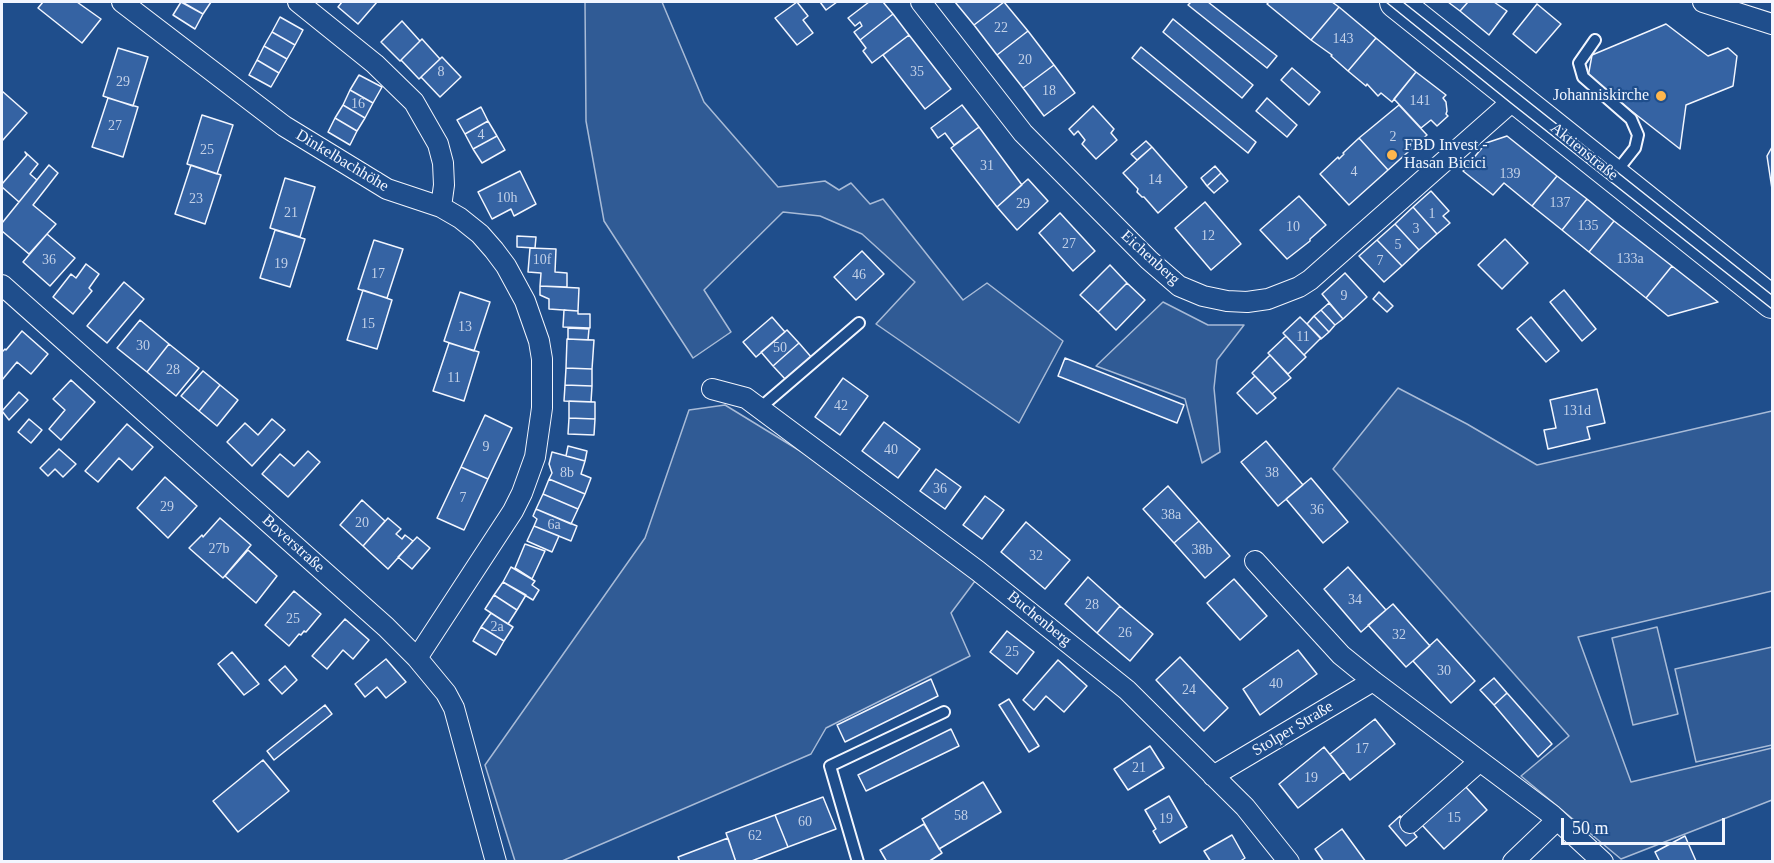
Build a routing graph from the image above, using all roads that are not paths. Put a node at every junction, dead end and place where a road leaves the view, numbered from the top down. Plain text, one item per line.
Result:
1 (122, 2) edge
2 (298, 2) edge
3 (921, 2) edge
4 (1396, 2) edge
5 (1703, 2) edge
6 (1773, 24) edge
7 (1595, 40) dead end
8 (1516, 98) junction
9 (1613, 176) junction
10 (441, 207) junction
11 (2, 285) edge
12 (1773, 302) edge
13 (859, 322) dead end
14 (712, 389) dead end
15 (760, 408) junction
16 (1255, 561) dead end
17 (417, 658) junction
18 (1376, 684) junction
19 (944, 712) dead end
20 (1480, 761) junction
21 (1214, 777) junction
22 (1557, 820) junction
23 (1410, 823) dead end
24 (496, 861) edge
25 (858, 861) edge
26 (1289, 861) edge
27 (1514, 861) edge
28 (1603, 861) edge

1 - 10 street, Dinkelbachhöhe
2 - 10 street
3 - 8 street, Eichenberg
4 - 8 main road, Aktienstraße
5 - 6 street
7 - 9 lane
8 - 9 main road, Aktienstraße
9 - 12 main road, Aktienstraße
10 - 17 street, Dinkelbachhöhe
11 - 17 street, Boverstraße
13 - 15 lane
14 - 15 street, Buchenberg
15 - 21 street, Buchenberg
16 - 18 street
17 - 24 street, Boverstraße
18 - 20 street
18 - 21 street, Stolper Straße
19 - 25 lane
20 - 22 street
20 - 23 street
21 - 26 street, Buchenberg
22 - 27 street
22 - 28 street

